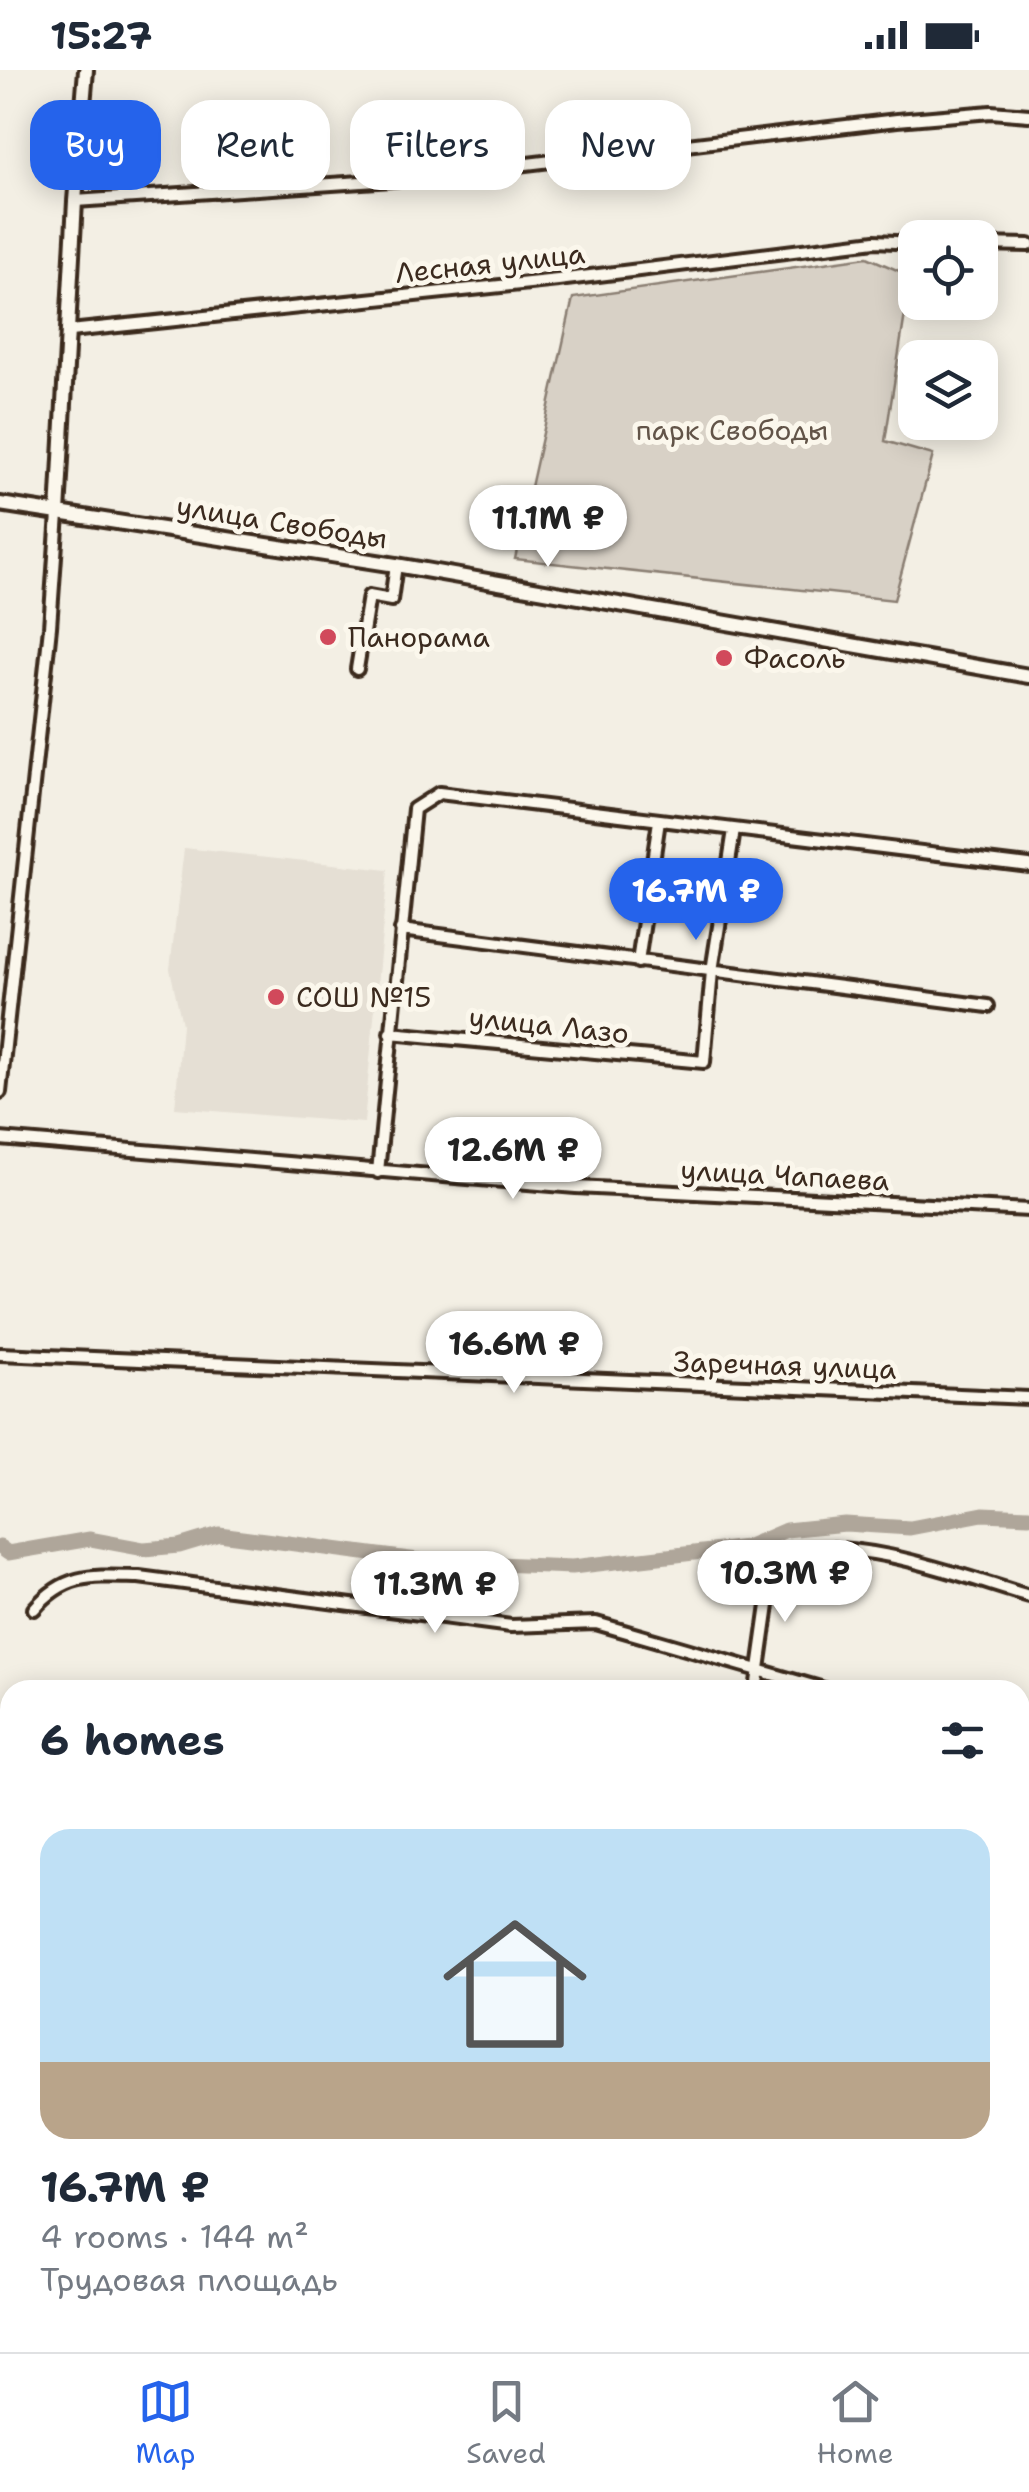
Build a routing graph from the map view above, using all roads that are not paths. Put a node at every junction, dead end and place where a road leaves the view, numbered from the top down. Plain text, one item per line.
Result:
1 (86, 70) edge
2 (1029, 116) edge
3 (75, 201) junction
4 (898, 242) edge
5 (998, 244) edge
6 (1029, 244) edge
7 (70, 331) junction
8 (0, 504) edge
9 (58, 514) junction
10 (396, 565) junction
11 (357, 669) dead end
12 (1029, 676) edge
13 (660, 821) junction
14 (734, 830) junction
15 (1029, 865) edge
16 (401, 930) junction
17 (638, 962) junction
18 (712, 971) junction
19 (988, 1006) dead end
20 (390, 1032) junction
21 (0, 1092) edge
22 (0, 1139) edge
23 (378, 1172) junction
24 (1029, 1210) edge
25 (0, 1354) edge
26 (1029, 1398) edge
27 (1029, 1596) edge
28 (34, 1609) dead end
29 (758, 1670) junction
30 (757, 1680) edge
31 (792, 1680) edge

1 - 3 main road
2 - 3 street
3 - 7 main road
4 - 7 street, Лесная улица
5 - 6 street
7 - 9 main road
8 - 9 main road, улица Свободы
9 - 10 main road, улица Свободы
9 - 21 street
10 - 11 street
10 - 12 main road, улица Свободы
13 - 14 street
13 - 16 street
13 - 17 street
14 - 15 street
14 - 18 street
16 - 17 street
16 - 20 street
17 - 18 street
18 - 19 street
18 - 20 street, улица Лазо
20 - 23 street
22 - 23 street, улица Чапаева
23 - 24 street, улица Чапаева
25 - 26 street, Заречная улица
27 - 29 street
28 - 29 street
29 - 30 street
29 - 31 street

